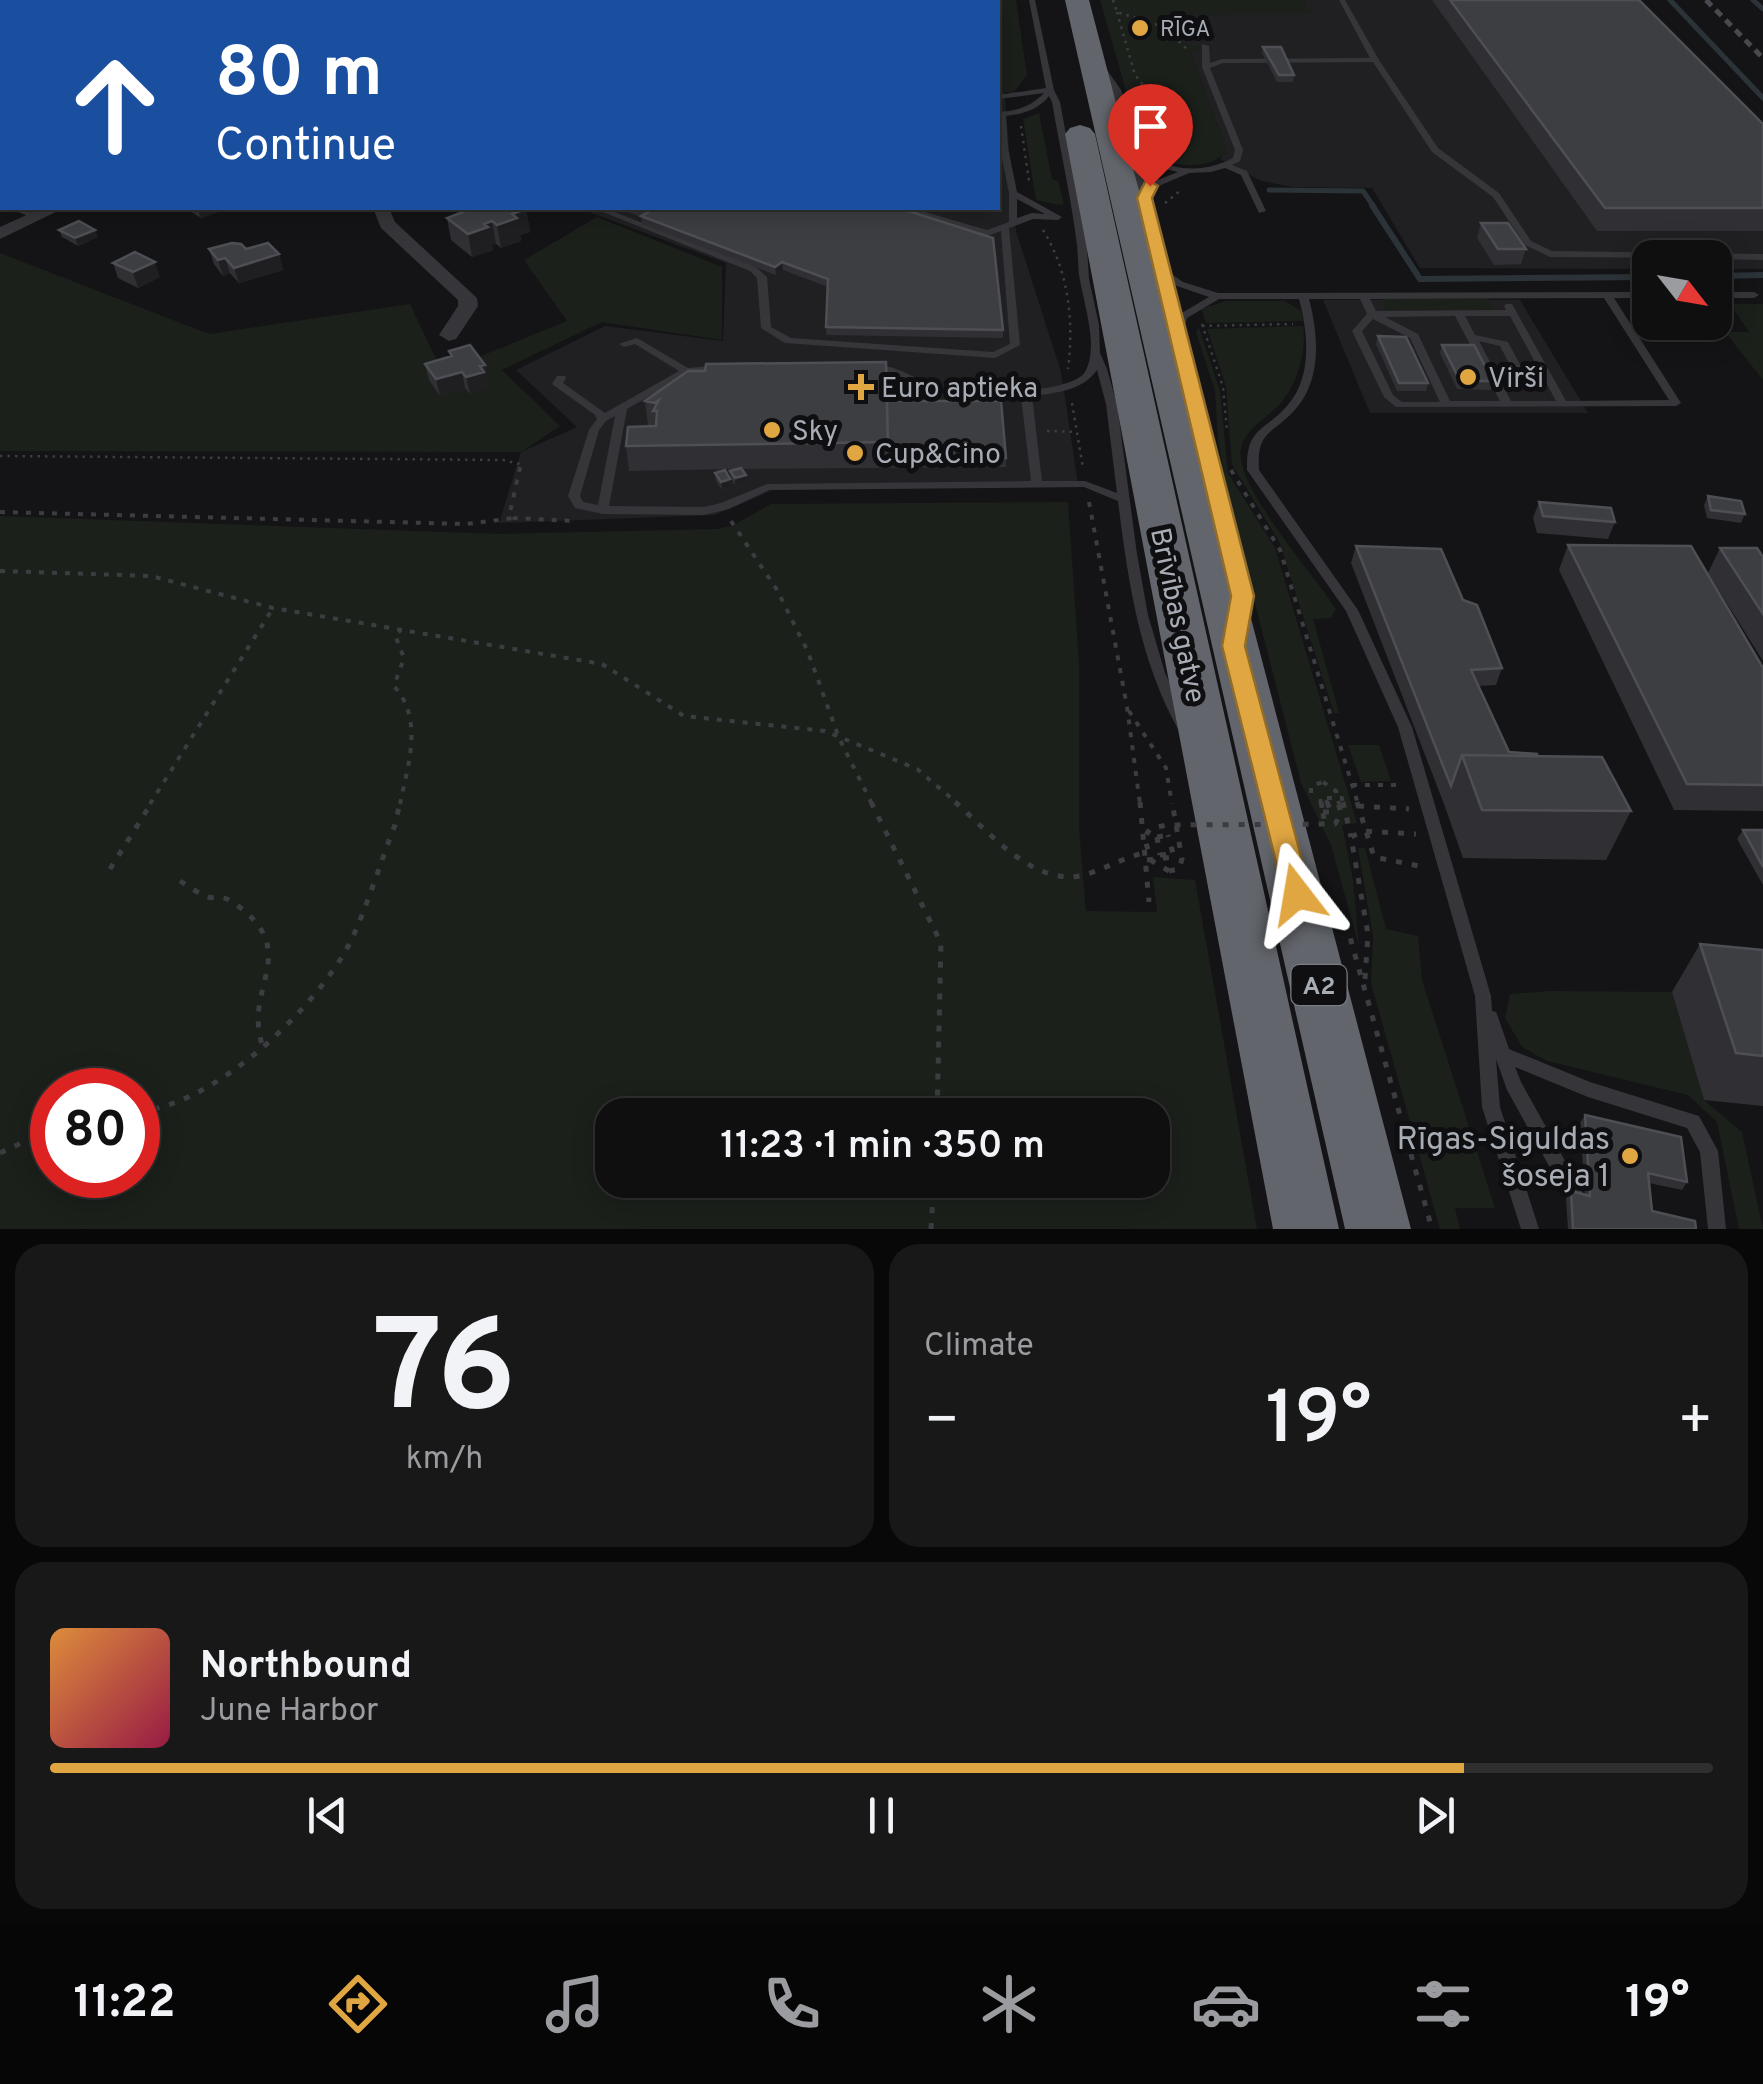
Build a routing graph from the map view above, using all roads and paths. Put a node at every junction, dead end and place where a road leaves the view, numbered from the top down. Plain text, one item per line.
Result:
1 (236, 0) edge
2 (280, 0) edge
3 (1032, 0) edge
4 (1054, 0) edge
5 (1077, 0) edge
6 (1112, 0) edge
7 (1342, 0) edge
8 (1117, 12) junction
9 (1205, 46) dead end
10 (1092, 59) junction
11 (1375, 60) junction
12 (1206, 67) junction
13 (1050, 90) junction
14 (1000, 97) edge
15 (1000, 114) edge
16 (1131, 146) junction
17 (1001, 147) edge
18 (1002, 160) edge
19 (1227, 166) junction
20 (1190, 171) junction
21 (1013, 193) junction
22 (1144, 198) junction
23 (1165, 203) dead end
24 (17, 210) edge
25 (50, 210) edge
26 (382, 210) edge
27 (602, 210) edge
28 (909, 210) edge
29 (1262, 211) dead end
30 (36, 216) junction
31 (1058, 217) junction
32 (1036, 222) dead end
33 (1009, 225) junction
34 (1078, 225) junction
35 (0, 234) edge
36 (1763, 257) edge
37 (1163, 270) junction
38 (1503, 295) junction
39 (1632, 295) edge
40 (1732, 295) edge
41 (1754, 295) dead end
42 (1217, 296) junction
43 (1303, 296) junction
44 (1364, 296) junction
45 (1607, 296) junction
46 (1194, 309) junction
47 (1514, 313) junction
48 (1372, 314) junction
49 (1459, 314) junction
50 (1311, 323) junction
51 (1202, 326) junction
52 (1177, 332) junction
53 (450, 335) dead end
54 (1472, 337) junction
55 (624, 344) dead end
56 (1366, 348) junction
57 (1095, 352) junction
58 (1381, 353) edge
59 (1412, 362) edge
60 (1428, 366) junction
61 (727, 368) edge
62 (861, 368) edge
63 (1375, 369) junction
64 (686, 371) junction
65 (1390, 373) edge
66 (561, 378) dead end
67 (1421, 382) edge
68 (1437, 386) junction
69 (924, 387) junction
70 (1069, 387) junction
71 (1498, 387) junction
72 (1026, 392) junction
73 (970, 395) junction
74 (923, 402) edge
75 (1446, 404) junction
76 (1507, 404) junction
77 (1563, 404) junction
78 (622, 408) junction
79 (972, 414) edge
80 (602, 420) junction
81 (1031, 431) junction
82 (1077, 432) junction
83 (1228, 447) dead end
84 (0, 456) edge
85 (1229, 464) dead end
86 (925, 466) edge
87 (978, 466) edge
88 (980, 483) junction
89 (1037, 483) junction
90 (926, 484) junction
91 (1085, 484) junction
92 (1123, 499) junction
93 (604, 510) junction
94 (0, 512) edge
95 (514, 518) junction
96 (580, 521) dead end
97 (734, 525) dead end
98 (0, 571) edge
99 (273, 608) junction
100 (401, 630) junction
101 (1234, 646) junction
102 (1127, 707) junction
103 (838, 738) junction
104 (1193, 782) junction
105 (1323, 782) dead end
106 (1422, 785) junction
107 (1352, 786) junction
108 (1358, 806) junction
109 (1429, 810) junction
110 (1323, 812) junction
111 (1166, 825) junction
112 (1325, 825) junction
113 (1364, 831) junction
114 (1436, 835) junction
115 (1351, 837) junction
116 (1147, 856) junction
117 (110, 869) dead end
118 (1447, 872) junction
119 (180, 881) dead end
120 (1149, 902) dead end
121 (1354, 948) dead end
122 (1365, 984) junction
123 (1483, 996) junction
124 (262, 1044) junction
125 (1502, 1054) junction
126 (937, 1098) edge
127 (160, 1108) edge
128 (30, 1139) edge
129 (0, 1152) edge
130 (933, 1198) edge
131 (931, 1229) edge
132 (1306, 1229) edge
133 (1378, 1229) edge
134 (1432, 1229) edge
135 (1530, 1229) edge
136 (1594, 1229) edge
137 (1717, 1229) edge

1 - 2 lane
3 - 13 lane
4 - 104 highway, Brīvības gatve / A2
5 - 10 highway, Brīvības gatve / A2
6 - 8 path
7 - 11 lane
8 - 12 path
8 - 20 path
9 - 12 lane
10 - 16 street
10 - 101 highway, Brīvības gatve / A2
11 - 12 lane
11 - 36 lane
12 - 19 lane
13 - 14 lane
13 - 15 lane
13 - 34 lane
15 - 17 lane
16 - 20 lane
16 - 22 street
17 - 18 lane
18 - 21 lane
19 - 20 lane
19 - 29 lane
20 - 22 lane
20 - 23 path
21 - 31 lane
21 - 33 lane
22 - 37 street
24 - 30 lane
25 - 30 street
26 - 53 street
27 - 33 lane
28 - 33 lane
30 - 35 street
31 - 33 lane
31 - 34 lane
32 - 70 path
34 - 57 lane
37 - 42 lane
37 - 52 street
38 - 44 lane
38 - 45 lane
38 - 47 lane
39 - 45 lane
40 - 41 lane
42 - 43 lane
42 - 46 lane
43 - 44 lane
43 - 50 lane
44 - 48 lane
45 - 77 lane
46 - 51 path
46 - 52 lane
47 - 49 lane
47 - 77 lane
48 - 49 lane
48 - 56 lane
48 - 60 lane
49 - 54 lane
50 - 51 path
50 - 106 lane
51 - 83 path
52 - 101 street
54 - 71 lane
54 - 71 lane
55 - 64 lane
56 - 58 lane
56 - 63 lane
57 - 70 lane
57 - 92 lane
59 - 60 lane
60 - 68 lane
61 - 64 lane
62 - 69 lane
63 - 65 lane
63 - 75 lane
64 - 78 lane
66 - 80 lane
67 - 68 lane
68 - 75 lane
69 - 73 lane
69 - 74 lane
70 - 72 lane
70 - 82 path
71 - 76 lane
72 - 73 lane
72 - 81 lane
73 - 79 lane
75 - 76 lane
76 - 77 lane
78 - 80 lane
78 - 93 lane
80 - 93 lane
81 - 82 path
81 - 89 lane
82 - 91 path
84 - 95 path
85 - 107 path
86 - 90 lane
87 - 88 lane
88 - 89 lane
88 - 90 lane
89 - 91 lane
90 - 93 lane
91 - 92 lane
91 - 102 path
92 - 104 lane
94 - 95 path
95 - 96 path
97 - 103 path
98 - 99 path
99 - 100 path
99 - 117 path
100 - 103 path
100 - 124 path
101 - 133 highway, Brīvības gatve / A2
102 - 104 path
102 - 116 path
103 - 116 path
103 - 126 path
104 - 111 path, bridge
104 - 132 highway, Brīvības gatve / A2
105 - 112 path, bridge
106 - 107 path
106 - 109 lane
107 - 108 path
108 - 109 path
108 - 113 path
109 - 114 lane
110 - 110 path, bridge
110 - 112 path
110 - 115 path
111 - 112 path, bridge
111 - 116 path, bridge
113 - 114 path
113 - 115 path
113 - 118 path
114 - 118 lane
115 - 122 path
116 - 120 path
118 - 123 lane
119 - 124 path
121 - 122 path
122 - 134 path
123 - 125 lane
123 - 135 lane
124 - 127 path
125 - 136 lane
125 - 137 lane
128 - 129 path
130 - 131 path

